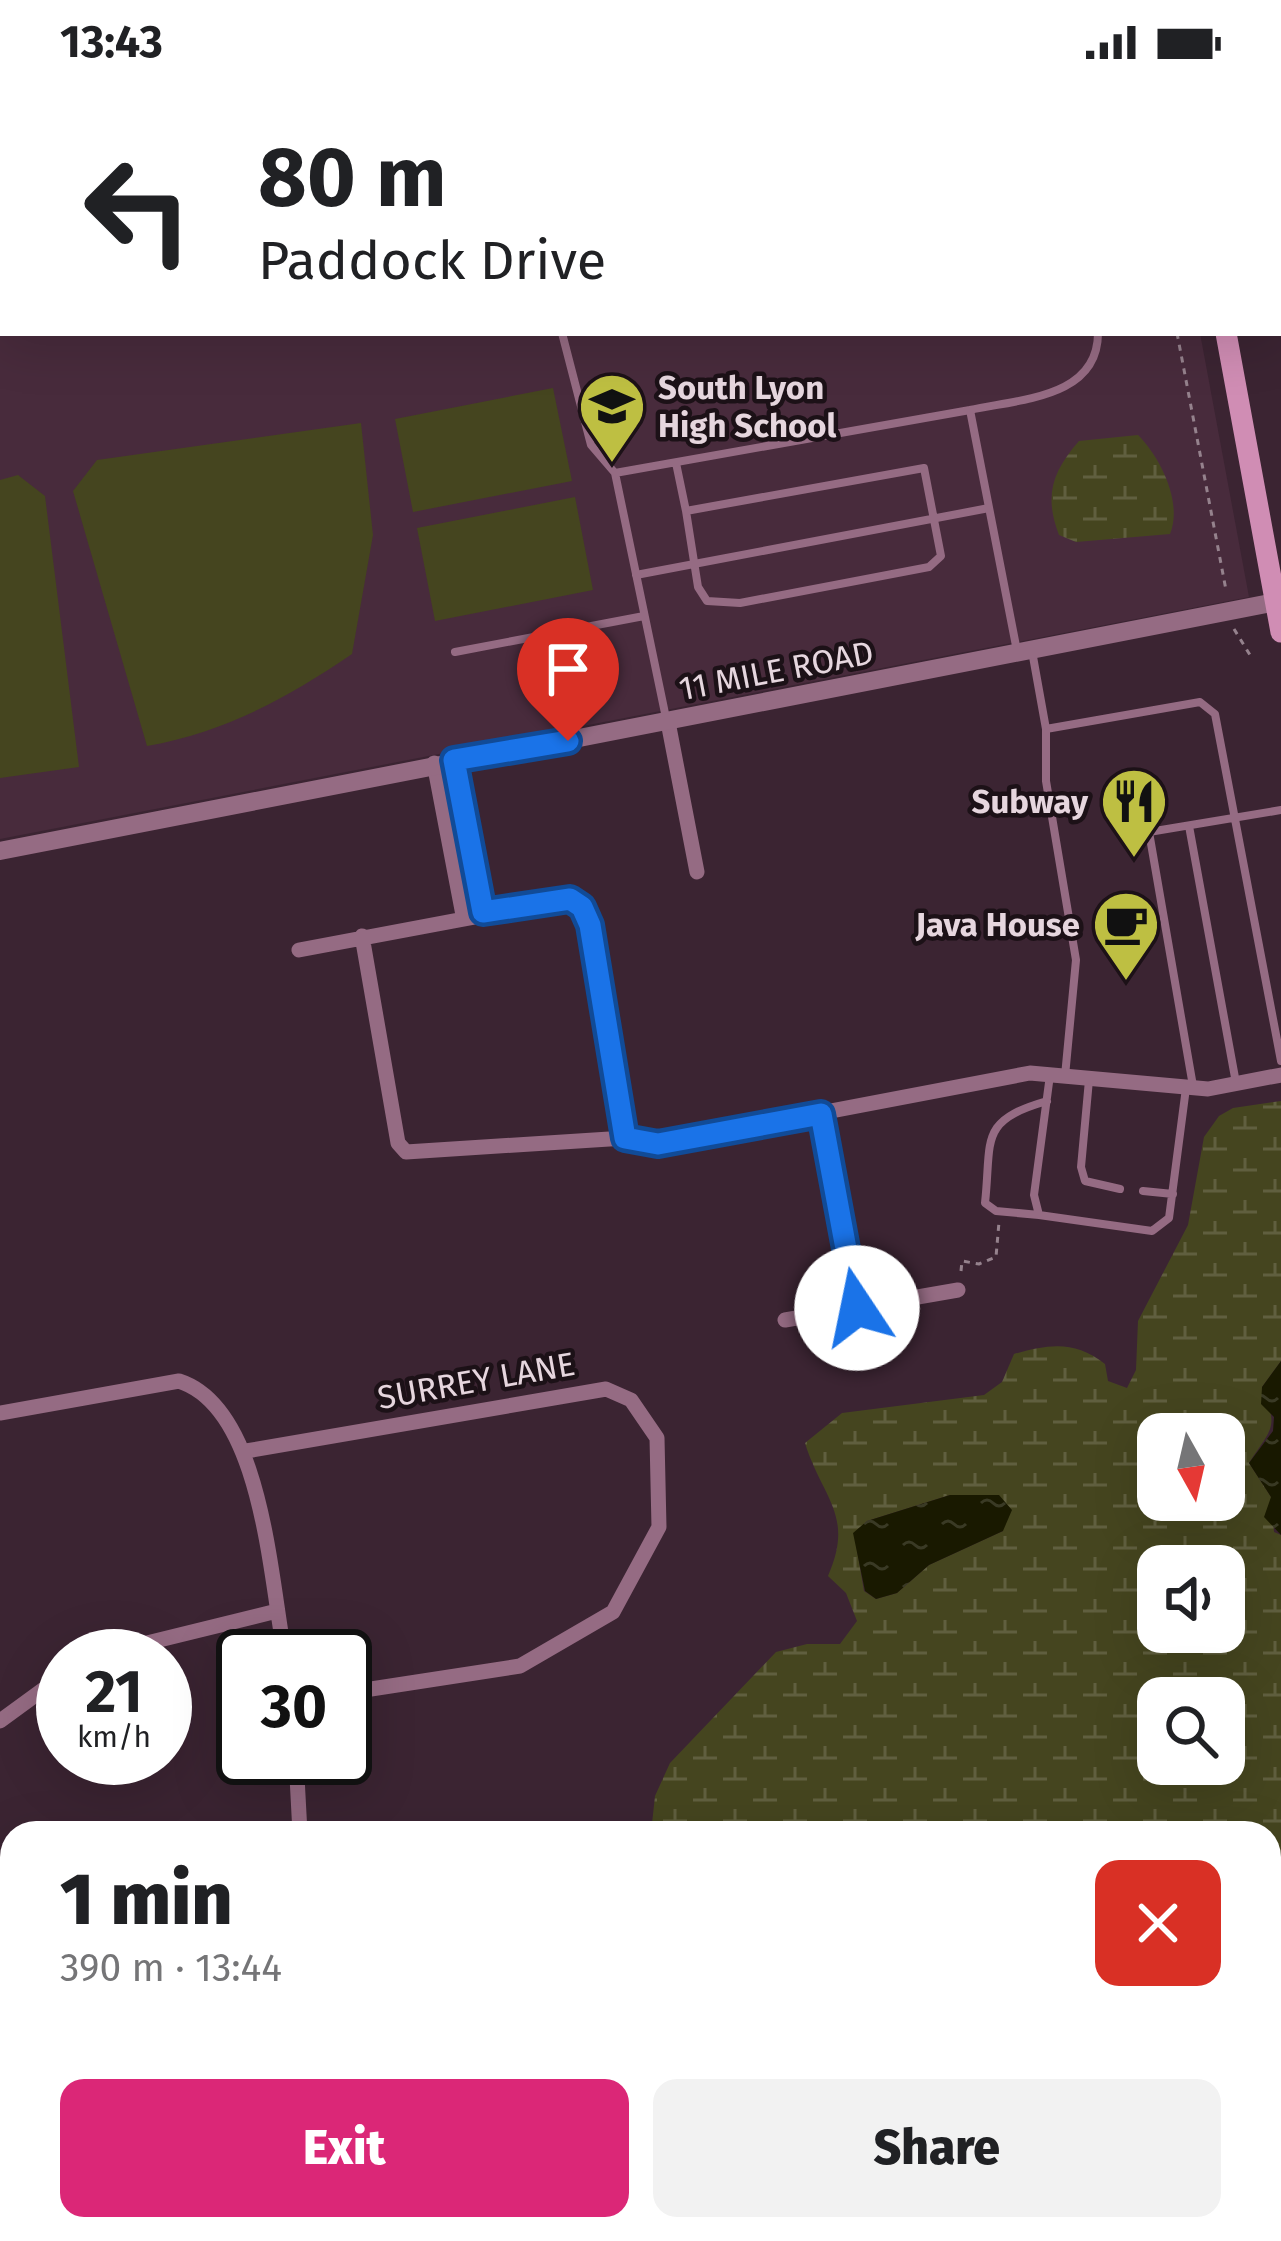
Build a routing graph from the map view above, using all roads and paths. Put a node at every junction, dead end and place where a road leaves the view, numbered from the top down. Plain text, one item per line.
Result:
1 (563, 336) edge
2 (1099, 336) edge
3 (1178, 336) edge
4 (1227, 336) edge
5 (970, 410) junction
6 (676, 463) junction
7 (615, 473) junction
8 (989, 508) junction
9 (686, 511) junction
10 (935, 515) junction
11 (694, 563) junction
12 (635, 575) junction
13 (1226, 587) dead end
14 (1278, 602) edge
15 (644, 616) junction
16 (1233, 627) dead end
17 (1281, 632) edge
18 (454, 652) dead end
19 (1025, 652) junction
20 (1250, 655) dead end
21 (668, 722) junction
22 (1046, 729) junction
23 (454, 760) junction
24 (434, 764) junction
25 (1281, 810) edge
26 (1234, 818) junction
27 (1189, 826) junction
28 (0, 851) edge
29 (697, 872) dead end
30 (483, 912) junction
31 (463, 915) junction
32 (362, 936) junction
33 (299, 950) dead end
34 (1281, 1061) edge
35 (1281, 1075) edge
36 (1058, 1076) junction
37 (1089, 1078) junction
38 (1236, 1083) junction
39 (1190, 1087) junction
40 (1047, 1100) junction
41 (821, 1114) junction
42 (625, 1138) junction
43 (1120, 1190) dead end
44 (1143, 1191) dead end
45 (1173, 1194) junction
46 (1000, 1212) junction
47 (1040, 1215) junction
48 (958, 1291) joint
49 (857, 1308) junction
50 (785, 1320) dead end
51 (0, 1412) edge
52 (246, 1451) junction
53 (277, 1612) junction
54 (188, 1629) edge
55 (280, 1629) edge
56 (372, 1689) edge
57 (36, 1695) edge
58 (0, 1721) edge
59 (297, 1785) edge
60 (299, 1821) edge

1 - 7 lane
2 - 5 lane
3 - 13 path
4 - 14 main road
5 - 6 lane
5 - 8 lane
6 - 7 lane
6 - 9 lane
7 - 12 lane
8 - 10 lane
8 - 19 lane
9 - 10 lane
9 - 11 lane
10 - 11 lane
10 - 11 lane
11 - 12 lane
12 - 15 lane
14 - 17 main road
14 - 19 street, 11 MILE ROAD
15 - 18 lane
15 - 21 lane
16 - 20 path
19 - 21 street, 11 MILE ROAD
19 - 22 lane
21 - 23 street, 11 MILE ROAD
21 - 29 street
22 - 26 lane
22 - 36 lane
23 - 24 street, 11 MILE ROAD
23 - 30 street
24 - 28 street, 11 MILE ROAD
24 - 31 street
25 - 26 lane
26 - 27 lane
26 - 34 lane
27 - 38 lane
27 - 39 lane
30 - 31 street
30 - 42 street
31 - 32 street
32 - 33 street
32 - 42 street
35 - 38 street
36 - 37 street
36 - 40 lane
36 - 41 street
37 - 39 street
37 - 43 lane
38 - 39 street
39 - 45 lane
40 - 46 lane
40 - 47 lane
41 - 42 street
41 - 49 street
44 - 45 lane
45 - 47 lane
46 - 47 lane
46 - 48 path
48 - 49 street
49 - 50 street
51 - 52 street
52 - 53 street
52 - 56 street, SURREY LANE
53 - 54 street
53 - 55 street
57 - 58 street
59 - 60 street

